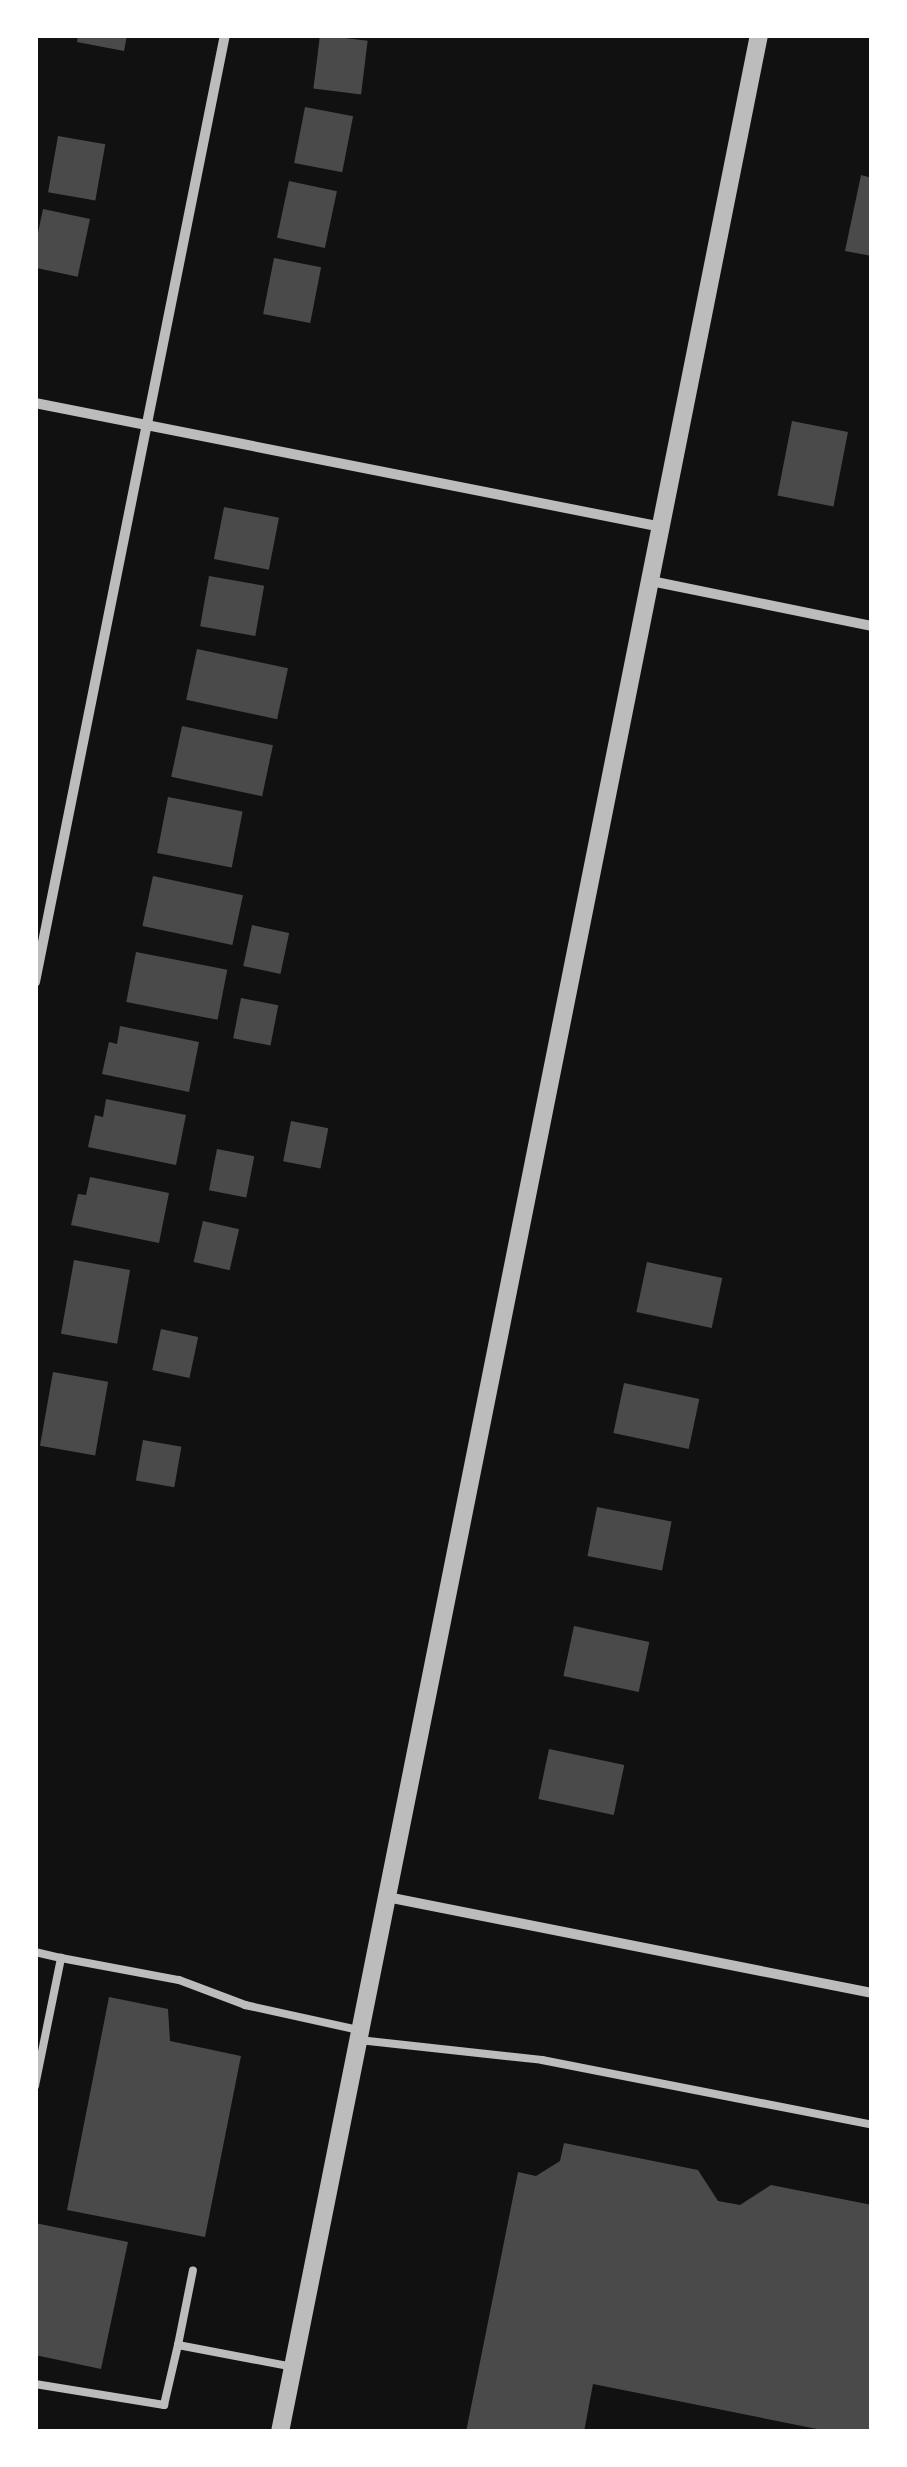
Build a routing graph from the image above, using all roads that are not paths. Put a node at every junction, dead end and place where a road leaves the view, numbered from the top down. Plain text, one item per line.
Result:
1 (224, 35) edge
2 (759, 35) edge
3 (35, 404) edge
4 (146, 426) junction
5 (662, 528) junction
6 (651, 581) junction
7 (872, 626) edge
8 (35, 982) edge
9 (388, 1897) junction
10 (35, 1952) edge
11 (60, 1958) junction
12 (872, 1993) edge
13 (358, 2034) junction
14 (35, 2086) edge
15 (872, 2125) edge
16 (192, 2270) dead end
17 (178, 2345) junction
18 (293, 2367) junction
19 (35, 2384) edge
20 (280, 2432) edge

1 - 4 street
2 - 5 street
3 - 4 street
4 - 5 street
4 - 8 street
5 - 6 street
6 - 7 street
6 - 9 street
9 - 12 street
9 - 13 street
10 - 11 lane
11 - 13 lane
11 - 14 lane
13 - 15 lane
13 - 18 street
16 - 17 lane
17 - 18 lane
17 - 19 lane
18 - 20 street

